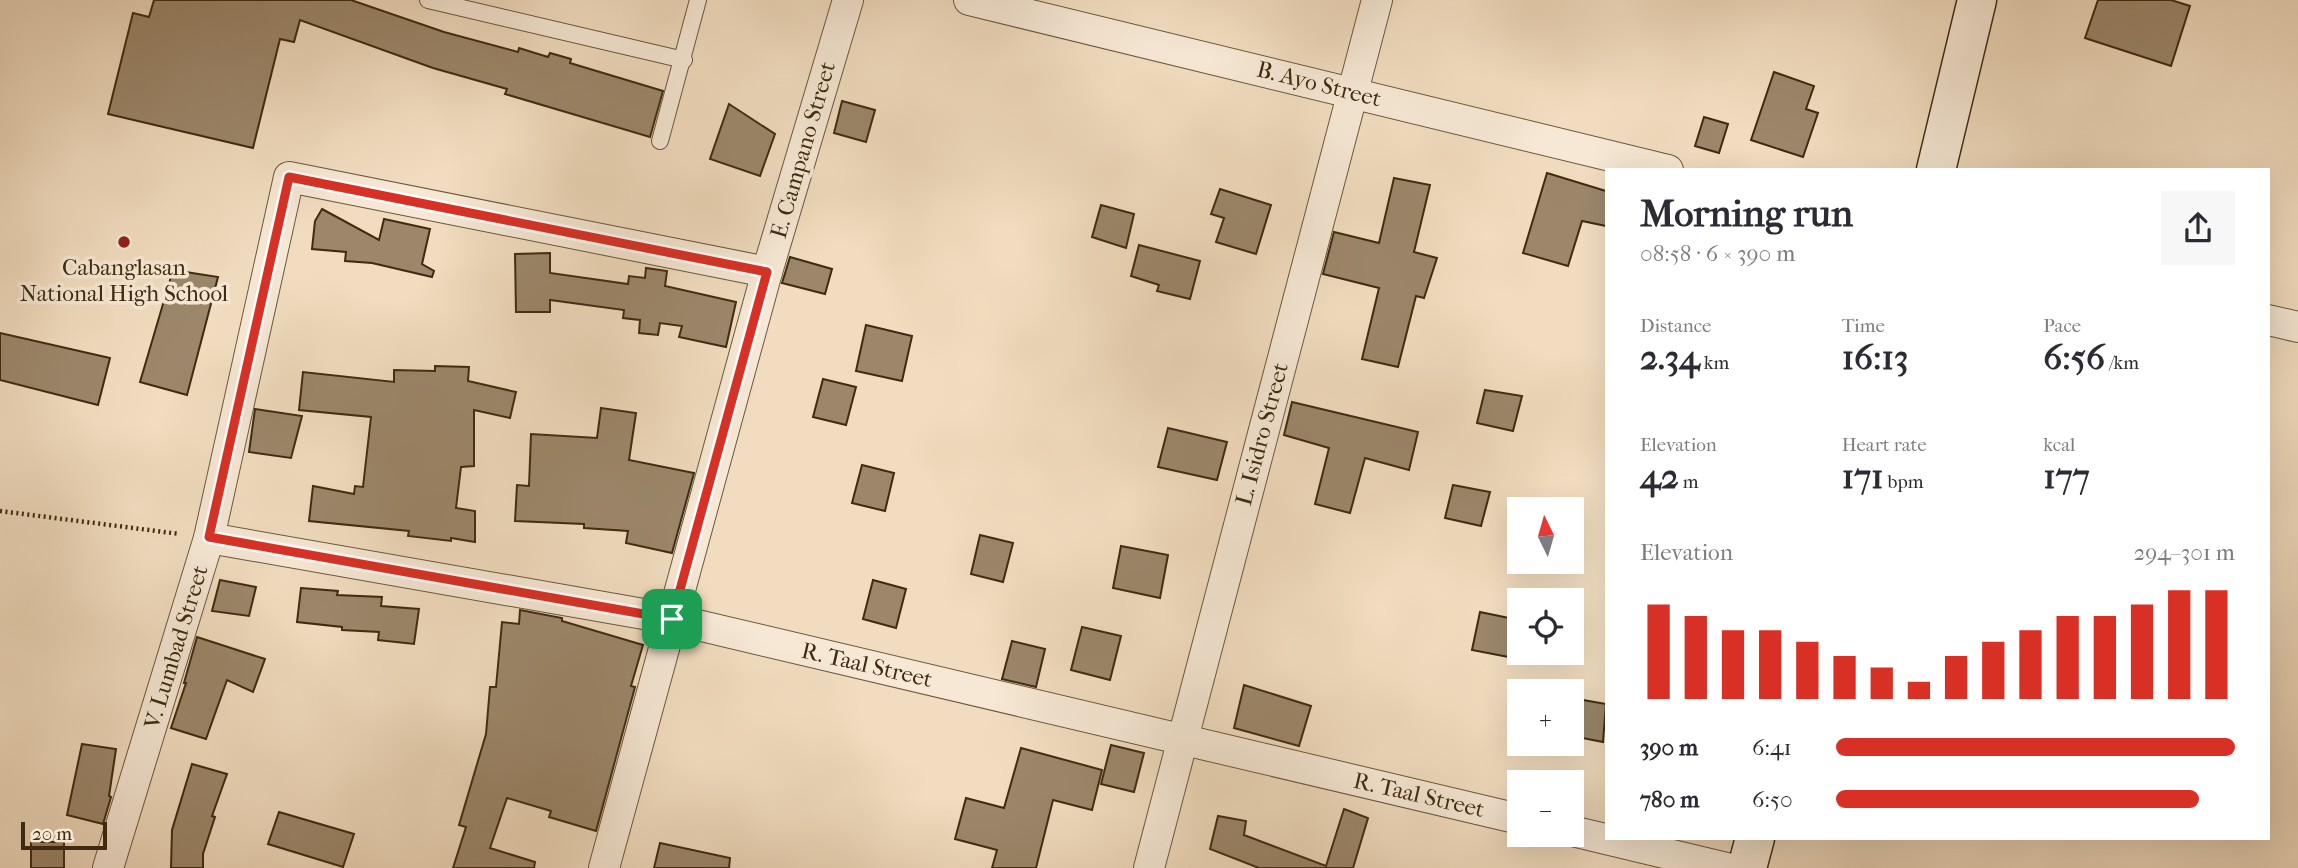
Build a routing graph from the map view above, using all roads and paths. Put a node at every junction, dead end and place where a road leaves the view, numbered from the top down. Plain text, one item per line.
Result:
1 (428, 0) edge
2 (698, 0) edge
3 (848, 0) edge
4 (969, 0) edge
5 (1377, 0) edge
6 (1977, 0) edge
7 (684, 60) junction
8 (1353, 92) junction
9 (660, 141) dead end
10 (1660, 168) edge
11 (1936, 168) edge
12 (767, 272) junction
13 (2270, 320) edge
14 (2298, 327) edge
15 (0, 511) edge
16 (209, 537) junction
17 (672, 619) junction
18 (1181, 738) junction
19 (1507, 816) edge
20 (1584, 834) edge
21 (1605, 839) edge
22 (1610, 840) edge
23 (1754, 840) edge
24 (108, 868) edge
25 (604, 868) edge
26 (1149, 868) edge
27 (1727, 868) edge
28 (1747, 868) edge

1 - 7 lane
2 - 7 lane
3 - 12 street, E. Campano Street
4 - 8 street, B. Ayo Street
5 - 8 street, L. Isidro Street
6 - 11 street
7 - 9 lane
8 - 10 street, B. Ayo Street
8 - 18 street, L. Isidro Street
12 - 16 street, V. Lumbad Street
12 - 17 street, E. Campano Street
13 - 14 street
15 - 16 path
16 - 17 street, R. Taal Street
16 - 24 street, V. Lumbad Street
17 - 18 street, R. Taal Street
17 - 25 street, E. Campano Street
18 - 19 street, R. Taal Street
18 - 26 street, L. Isidro Street
20 - 21 street
22 - 27 street
23 - 28 street

